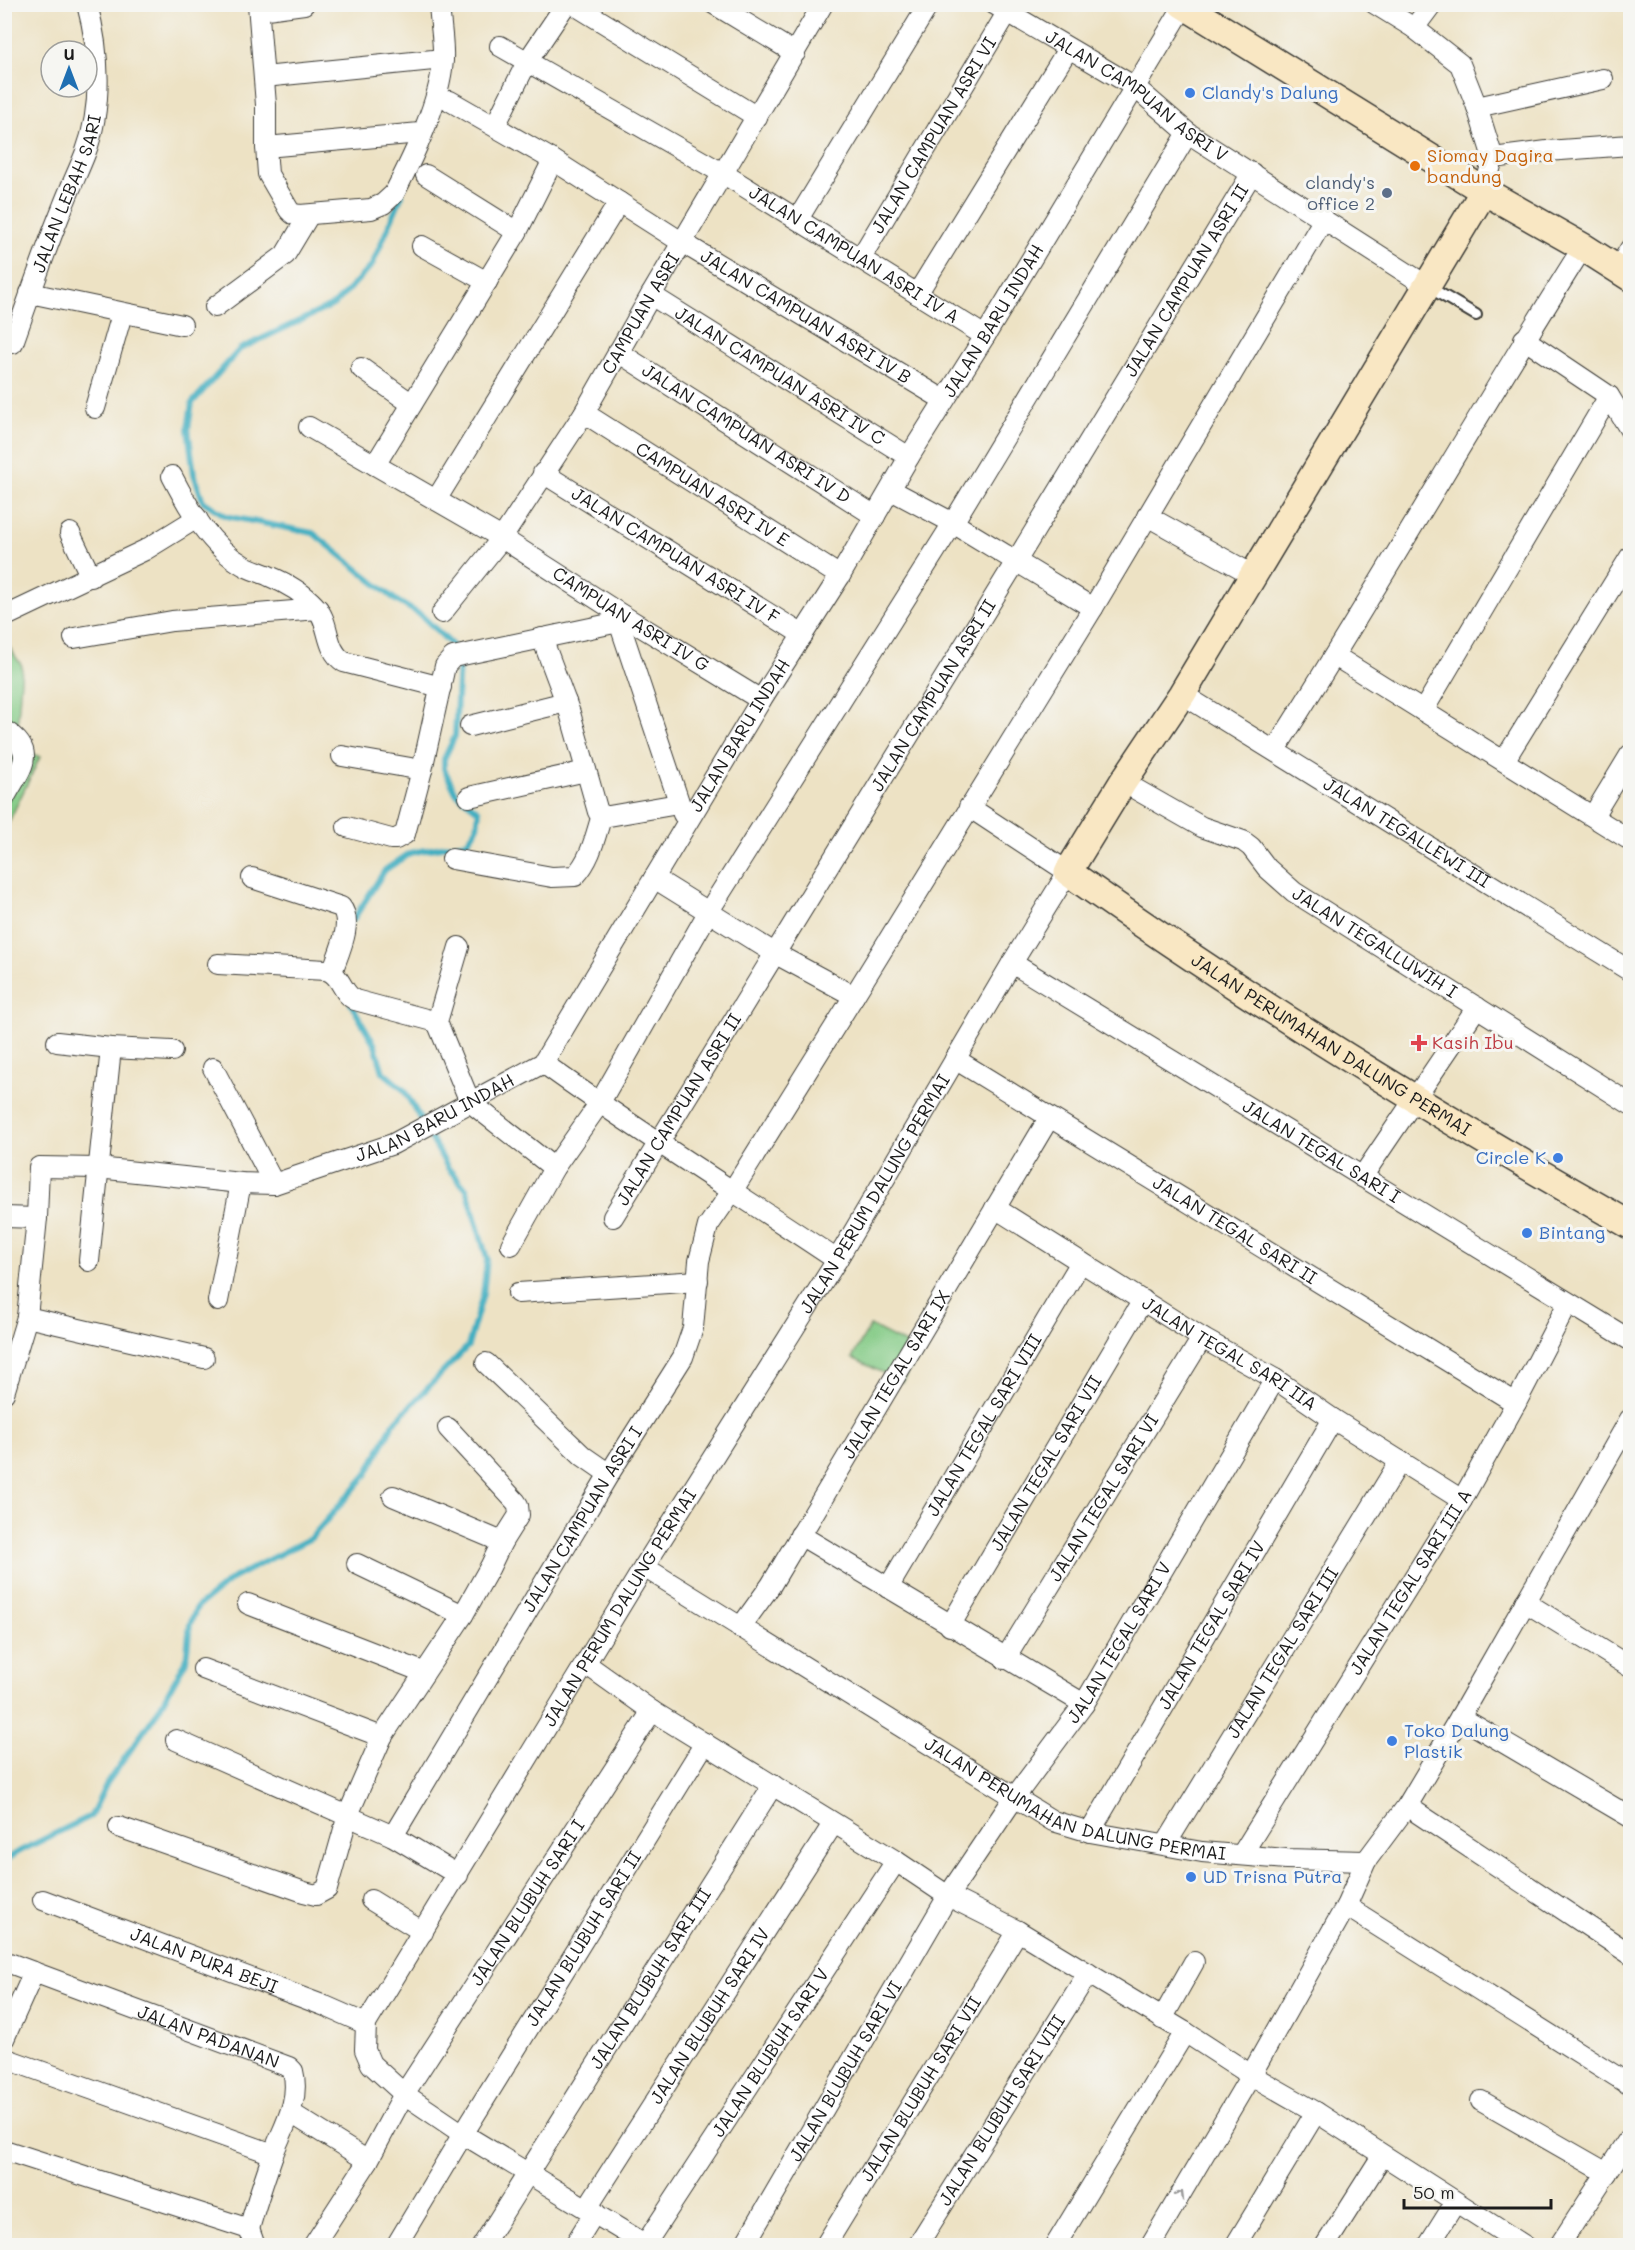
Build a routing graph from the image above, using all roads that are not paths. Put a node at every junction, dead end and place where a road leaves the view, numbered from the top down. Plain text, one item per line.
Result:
1 (87, 4) edge
2 (304, 4) edge
3 (438, 4) edge
4 (567, 4) edge
5 (573, 4) edge
6 (714, 4) edge
7 (824, 4) edge
8 (929, 4) edge
9 (1375, 4) edge
10 (1432, 4) edge
11 (1184, 5) edge
12 (258, 7) edge
13 (1000, 9) edge
14 (1414, 28) junction
15 (500, 46) dead end
16 (1068, 49) junction
17 (795, 54) junction
18 (443, 59) junction
19 (528, 62) junction
20 (264, 77) junction
21 (1603, 79) dead end
22 (1135, 87) junction
23 (450, 101) dead end
24 (1477, 107) junction
25 (757, 117) junction
26 (495, 126) junction
27 (1188, 133) junction
28 (420, 134) junction
29 (1630, 145) edge
30 (266, 147) junction
31 (1493, 158) junction
32 (553, 160) junction
33 (1252, 173) junction
34 (724, 174) junction
35 (426, 175) dead end
36 (1484, 191) junction
37 (619, 202) junction
38 (309, 215) junction
39 (798, 219) junction
40 (1324, 219) junction
41 (517, 232) junction
42 (682, 243) junction
43 (422, 246) dead end
44 (1583, 246) junction
45 (860, 259) junction
46 (1626, 265) edge
47 (487, 282) junction
48 (1427, 286) junction
49 (30, 293) junction
50 (918, 294) junction
51 (651, 295) junction
52 (216, 307) dead end
53 (122, 314) junction
54 (1476, 315) dead end
55 (182, 325) dead end
56 (985, 336) junction
57 (1524, 339) junction
58 (13, 343) dead end
59 (618, 352) junction
60 (361, 368) dead end
61 (1609, 396) junction
62 (944, 400) junction
63 (412, 404) junction
64 (95, 408) dead end
65 (584, 413) junction
66 (309, 427) dead end
67 (1630, 430) edge
68 (909, 457) junction
69 (375, 465) junction
70 (545, 474) junction
71 (172, 476) dead end
72 (891, 490) junction
73 (436, 500) junction
74 (875, 516) junction
75 (1147, 516) junction
76 (197, 518) junction
77 (953, 523) junction
78 (70, 533) dead end
79 (502, 538) junction
80 (1630, 557) edge
81 (1016, 563) junction
82 (1253, 575) junction
83 (840, 576) junction
84 (91, 577) junction
85 (1093, 608) junction
86 (318, 609) junction
87 (442, 614) dead end
88 (6, 616) edge
89 (621, 619) junction
90 (803, 635) junction
91 (74, 638) dead end
92 (542, 638) junction
93 (1335, 656) junction
94 (441, 687) junction
95 (1182, 694) junction
96 (760, 700) junction
97 (566, 702) junction
98 (1423, 711) junction
99 (470, 726) dead end
100 (4, 730) edge
101 (1275, 750) junction
102 (1630, 755) edge
103 (342, 756) dead end
104 (1504, 761) junction
105 (422, 770) junction
106 (586, 771) junction
107 (1124, 782) junction
108 (469, 797) dead end
109 (4, 799) edge
110 (678, 804) junction
111 (969, 807) junction
112 (602, 815) junction
113 (1593, 816) junction
114 (687, 822) junction
115 (347, 827) dead end
116 (1630, 840) edge
117 (452, 859) dead end
118 (1068, 872) junction
119 (252, 878) dead end
120 (654, 878) junction
121 (709, 911) junction
122 (459, 947) dead end
123 (776, 954) junction
124 (1012, 963) junction
125 (218, 964) dead end
126 (1630, 971) edge
127 (333, 972) junction
128 (854, 996) junction
129 (1477, 1007) junction
130 (437, 1022) junction
131 (57, 1042) dead end
132 (111, 1048) junction
133 (172, 1051) dead end
134 (955, 1059) junction
135 (543, 1063) junction
136 (213, 1068) dead end
137 (1413, 1099) junction
138 (470, 1101) junction
139 (599, 1104) junction
140 (1630, 1104) edge
141 (1049, 1118) junction
142 (659, 1142) junction
143 (99, 1168) junction
144 (554, 1168) junction
145 (1362, 1177) junction
146 (241, 1184) junction
147 (274, 1184) junction
148 (733, 1190) junction
149 (995, 1208) junction
150 (4, 1217) edge
151 (613, 1217) dead end
152 (37, 1218) junction
153 (1630, 1225) edge
154 (511, 1245) dead end
155 (837, 1260) junction
156 (89, 1261) dead end
157 (1081, 1262) junction
158 (698, 1281) junction
159 (518, 1293) dead end
160 (1143, 1300) junction
161 (218, 1301) dead end
162 (1568, 1303) junction
163 (27, 1317) junction
164 (1202, 1338) junction
165 (1630, 1341) edge
166 (204, 1358) dead end
167 (486, 1363) dead end
168 (1275, 1379) junction
169 (4, 1393) edge
170 (1516, 1403) junction
171 (1333, 1419) junction
172 (1630, 1419) edge
173 (448, 1428) dead end
174 (1400, 1461) junction
175 (609, 1474) junction
176 (393, 1496) dead end
177 (1462, 1500) junction
178 (800, 1536) junction
179 (502, 1542) junction
180 (357, 1564) dead end
181 (645, 1567) junction
182 (888, 1588) junction
183 (1525, 1602) junction
184 (248, 1604) dead end
185 (463, 1614) junction
186 (950, 1626) junction
187 (740, 1628) junction
188 (1005, 1659) junction
189 (586, 1664) junction
190 (1630, 1666) edge
191 (203, 1669) dead end
192 (423, 1672) junction
193 (1084, 1704) junction
194 (652, 1711) junction
195 (1460, 1718) junction
196 (382, 1737) junction
197 (176, 1740) dead end
198 (705, 1743) junction
199 (773, 1785) junction
200 (1014, 1798) junction
201 (1407, 1806) junction
202 (348, 1815) junction
203 (1630, 1817) edge
204 (833, 1824) junction
205 (119, 1827) dead end
206 (1090, 1832) junction
207 (393, 1836) junction
208 (1166, 1844) junction
209 (1242, 1854) junction
210 (896, 1861) junction
211 (1366, 1861) junction
212 (458, 1875) junction
213 (948, 1896) junction
214 (43, 1900) dead end
215 (370, 1900) dead end
216 (1346, 1906) junction
217 (1018, 1931) junction
218 (423, 1932) junction
219 (1630, 1954) edge
220 (4, 1961) edge
221 (1194, 1962) dead end
222 (34, 1972) junction
223 (1088, 1973) junction
224 (1162, 2019) junction
225 (366, 2024) junction
226 (1185, 2032) junction
227 (4, 2038) edge
228 (4, 2058) edge
229 (1251, 2075) junction
230 (1630, 2085) edge
231 (404, 2094) junction
232 (1481, 2101) dead end
233 (1316, 2112) junction
234 (291, 2113) junction
235 (463, 2134) junction
236 (1630, 2137) edge
237 (4, 2150) edge
238 (273, 2154) junction
239 (1382, 2156) junction
240 (368, 2161) junction
241 (527, 2172) junction
242 (1607, 2174) junction
243 (1455, 2203) junction
244 (591, 2210) junction
245 (252, 2237) edge
246 (646, 2245) edge
247 (313, 2246) edge
248 (396, 2246) edge
249 (482, 2246) edge
250 (574, 2246) edge
251 (744, 2246) edge
252 (825, 2246) edge
253 (917, 2246) edge
254 (1055, 2246) edge
255 (1150, 2246) edge
256 (1235, 2246) edge
257 (1325, 2246) edge
258 (1428, 2246) edge
259 (1524, 2246) edge
260 (1559, 2246) edge

1 - 49 street, JALAN LEBAH SARI
2 - 12 street
3 - 18 street
4 - 19 street
5 - 25 street
6 - 17 street
7 - 17 street, CAMPUAN ASRI
8 - 39 street
9 - 14 street
10 - 14 street
11 - 22 street, JALAN BARU INDAH
11 - 36 street
12 - 20 street
13 - 16 street, JALAN CAMPUAN ASRI V
13 - 45 street, JALAN CAMPUAN ASRI VI
14 - 24 street
15 - 19 street, JALAN CAMPUAN ASRI IV A
16 - 22 street, JALAN CAMPUAN ASRI V
16 - 50 street
17 - 25 street, CAMPUAN ASRI
18 - 20 street
18 - 28 street
19 - 26 street
19 - 34 street, JALAN CAMPUAN ASRI IV A
20 - 30 street
21 - 24 street
22 - 27 street, JALAN CAMPUAN ASRI V
22 - 56 street, JALAN BARU INDAH
23 - 26 street, JALAN CAMPUAN ASRI IV B
24 - 31 street
25 - 34 street, CAMPUAN ASRI
26 - 32 street, JALAN CAMPUAN ASRI IV B
27 - 33 street, JALAN CAMPUAN ASRI V
27 - 77 street
28 - 30 street
28 - 38 street
29 - 31 street
30 - 38 street
31 - 36 street
32 - 37 street, JALAN CAMPUAN ASRI IV B
32 - 41 street
33 - 40 street, JALAN CAMPUAN ASRI V
33 - 81 street, JALAN CAMPUAN ASRI II
34 - 39 street, JALAN CAMPUAN ASRI IV A
34 - 42 street, CAMPUAN ASRI
35 - 41 street
36 - 44 street
36 - 48 street
37 - 42 street, JALAN CAMPUAN ASRI IV B
37 - 73 street
38 - 52 street
39 - 45 street, JALAN CAMPUAN ASRI IV A
40 - 48 street, JALAN CAMPUAN ASRI V
40 - 75 street, JALAN CAMPUAN ASRI I
41 - 47 street
42 - 51 street, CAMPUAN ASRI
42 - 62 street, JALAN CAMPUAN ASRI IV B
43 - 47 street
44 - 46 street
44 - 57 street
45 - 50 street, JALAN CAMPUAN ASRI IV A
47 - 63 street
48 - 54 lane
48 - 82 street
49 - 53 street
49 - 58 street, JALAN LEBAH SARI
50 - 56 street, JALAN CAMPUAN ASRI IV A
51 - 59 street, CAMPUAN ASRI
51 - 68 street, JALAN CAMPUAN ASRI IV C
53 - 55 street
53 - 64 street
56 - 62 street, JALAN BARU INDAH
57 - 61 street
57 - 93 street
59 - 65 street, CAMPUAN ASRI
59 - 74 street, JALAN CAMPUAN ASRI IV D
60 - 63 street
61 - 67 street
61 - 98 street
62 - 68 street, JALAN BARU INDAH
63 - 69 street
65 - 70 street, CAMPUAN ASRI
65 - 83 street, CAMPUAN ASRI IV E
66 - 69 street, CAMPUAN ASRI IV G
68 - 72 street, JALAN BARU INDAH
69 - 73 street, CAMPUAN ASRI IV G
70 - 79 street, CAMPUAN ASRI
70 - 90 street, JALAN CAMPUAN ASRI IV F
71 - 76 street
72 - 74 street, JALAN BARU INDAH
72 - 77 street
73 - 79 street, CAMPUAN ASRI IV G
74 - 83 street, JALAN BARU INDAH
75 - 82 street
75 - 85 street, JALAN CAMPUAN ASRI I
76 - 84 street
76 - 86 street
77 - 81 street
77 - 121 street
78 - 84 street
79 - 87 street, CAMPUAN ASRI
79 - 89 street, CAMPUAN ASRI IV G
80 - 104 street
81 - 85 street
81 - 123 street, JALAN CAMPUAN ASRI II
82 - 95 street
83 - 90 street, JALAN BARU INDAH
84 - 88 street
85 - 111 street, JALAN CAMPUAN ASRI I
86 - 91 street
86 - 94 street
89 - 92 street
89 - 96 street, CAMPUAN ASRI IV G
89 - 110 street
90 - 96 street, JALAN BARU INDAH
92 - 94 street
92 - 97 street
93 - 98 street
93 - 101 street
94 - 105 street
95 - 101 street, JALAN TEGALLEWI III
95 - 107 street
96 - 114 street, JALAN BARU INDAH
97 - 99 street
97 - 106 street
98 - 104 street
100 - 109 street
101 - 126 street, JALAN TEGALLEWI III
102 - 113 street
103 - 105 street
104 - 113 street
105 - 115 street
106 - 108 street
106 - 112 street
107 - 118 street
107 - 129 street, JALAN TEGALLUWIH I
110 - 112 street
110 - 114 street
111 - 118 street
111 - 128 street, JALAN CAMPUAN ASRI I
112 - 117 street
113 - 116 street
114 - 120 street, JALAN BARU INDAH
118 - 124 street, JALAN PERUM DALUNG PERMAI
118 - 137 street, JALAN PERUMAHAN DALUNG PERMAI
119 - 127 street
120 - 121 street
120 - 135 street, JALAN BARU INDAH
121 - 123 street
121 - 139 street
122 - 130 street
123 - 128 street
123 - 142 street, JALAN CAMPUAN ASRI II
124 - 134 street, JALAN PERUM DALUNG PERMAI
124 - 145 street, JALAN TEGAL SARI I
125 - 127 street
127 - 130 street
128 - 148 street, JALAN CAMPUAN ASRI I
129 - 137 street
129 - 140 street, JALAN TEGALLUWIH I
130 - 138 street
131 - 132 street
132 - 133 street
132 - 143 street
134 - 141 street, JALAN TEGAL SARI II
134 - 155 street, JALAN PERUM DALUNG PERMAI
135 - 138 street, JALAN BARU INDAH
135 - 139 street
136 - 147 street
137 - 145 street
137 - 153 street, JALAN PERUMAHAN DALUNG PERMAI
138 - 144 street
138 - 147 street, JALAN BARU INDAH
139 - 142 street
139 - 144 street
141 - 149 street, JALAN TEGAL SARI IX
141 - 170 street, JALAN TEGAL SARI II
142 - 148 street
142 - 151 street, JALAN CAMPUAN ASRI II
143 - 146 street, JALAN BARU INDAH
143 - 152 street, JALAN BARU INDAH
143 - 156 street
144 - 154 street
145 - 162 street, JALAN TEGAL SARI I
146 - 147 street, JALAN BARU INDAH
146 - 161 street
148 - 155 street
148 - 158 street, JALAN CAMPUAN ASRI I
149 - 157 street, JALAN TEGAL SARI IIA
149 - 178 street, JALAN TEGAL SARI IX
150 - 152 street
152 - 163 street
155 - 181 street, JALAN PERUM DALUNG PERMAI
157 - 160 street, JALAN TEGAL SARI IIA
157 - 182 street, JALAN TEGAL SARI VIII
158 - 159 street
158 - 175 street, JALAN CAMPUAN ASRI I
160 - 164 street, JALAN TEGAL SARI IIA
160 - 186 street, JALAN TEGAL SARI VII
162 - 165 street, JALAN TEGAL SARI I
162 - 170 street, JALAN TEGAL SARI III A
163 - 166 street
163 - 169 street
164 - 168 street, JALAN TEGAL SARI IIA
164 - 188 street, JALAN TEGAL SARI VI
167 - 175 street
168 - 171 street, JALAN TEGAL SARI IIA
168 - 193 street, JALAN TEGAL SARI V
170 - 177 street, JALAN TEGAL SARI III A
171 - 174 street, JALAN TEGAL SARI IIA
171 - 206 street, JALAN TEGAL SARI IV
172 - 183 street
173 - 179 street
174 - 177 street, JALAN TEGAL SARI IIA
174 - 208 street, JALAN TEGAL SARI III
175 - 207 street, JALAN CAMPUAN ASRI I
176 - 179 street
177 - 209 street, JALAN TEGAL SARI III A
178 - 182 street
178 - 187 street, JALAN TEGAL SARI IX
179 - 185 street
180 - 185 street
181 - 187 street, JALAN PERUMAHAN DALUNG PERMAI
181 - 189 street, JALAN PERUM DALUNG PERMAI
182 - 186 street
183 - 190 street
183 - 195 street
184 - 192 street
185 - 192 street
186 - 188 street
187 - 200 street, JALAN PERUMAHAN DALUNG PERMAI
188 - 193 street
189 - 194 street
189 - 212 street, JALAN PERUM DALUNG PERMAI
191 - 196 street
192 - 196 street
193 - 200 street, JALAN TEGAL SARI V
194 - 198 street
194 - 231 street, JALAN BLUBUH SARI I
195 - 201 street
195 - 203 street
196 - 202 street
197 - 202 street
198 - 199 street
198 - 235 street, JALAN BLUBUH SARI II
199 - 204 street
199 - 241 street, JALAN BLUBUH SARI III
200 - 206 street, JALAN PERUMAHAN DALUNG PERMAI
200 - 213 street, JALAN TEGAL SARI V
201 - 211 street
201 - 219 street
202 - 205 street
202 - 207 street
204 - 210 street
204 - 244 street, JALAN BLUBUH SARI IV
206 - 208 street, JALAN PERUMAHAN DALUNG PERMAI
207 - 212 street
208 - 209 street, JALAN PERUMAHAN DALUNG PERMAI
209 - 211 street, JALAN PERUMAHAN DALUNG PERMAI
210 - 213 street
210 - 246 street, JALAN BLUBUH SARI V
211 - 216 street
212 - 218 street, JALAN PERUM DALUNG PERMAI
213 - 217 street
213 - 251 street, JALAN BLUBUH SARI VI
214 - 225 street, JALAN PURA BEJI
215 - 218 street
216 - 229 street
216 - 230 street
217 - 223 street
217 - 252 street, JALAN BLUBUH SARI VII
218 - 225 street, JALAN PERUM DALUNG PERMAI
220 - 222 street, JALAN PADANAN
221 - 224 street
222 - 227 street
222 - 234 street, JALAN PADANAN
223 - 224 street
223 - 253 street, JALAN BLUBUH SARI VIII
224 - 226 street
225 - 231 street
226 - 229 street
226 - 254 street
228 - 238 street
229 - 233 street
255 -> 229 street
231 - 235 street
231 - 240 street, JALAN BLUBUH SARI I
232 - 242 street
233 - 239 street
233 - 256 street
234 - 238 street, JALAN PADANAN
234 - 240 street
235 - 241 street
235 - 248 street, JALAN BLUBUH SARI II
236 - 242 street
237 - 245 street
238 - 245 street, JALAN PADANAN
239 - 243 street
239 - 257 street
240 - 247 street, JALAN BLUBUH SARI I
241 - 244 street
241 - 249 street, JALAN BLUBUH SARI III
242 - 260 street
243 - 258 street
243 - 259 street
244 - 246 street
244 - 250 street, JALAN BLUBUH SARI IV

